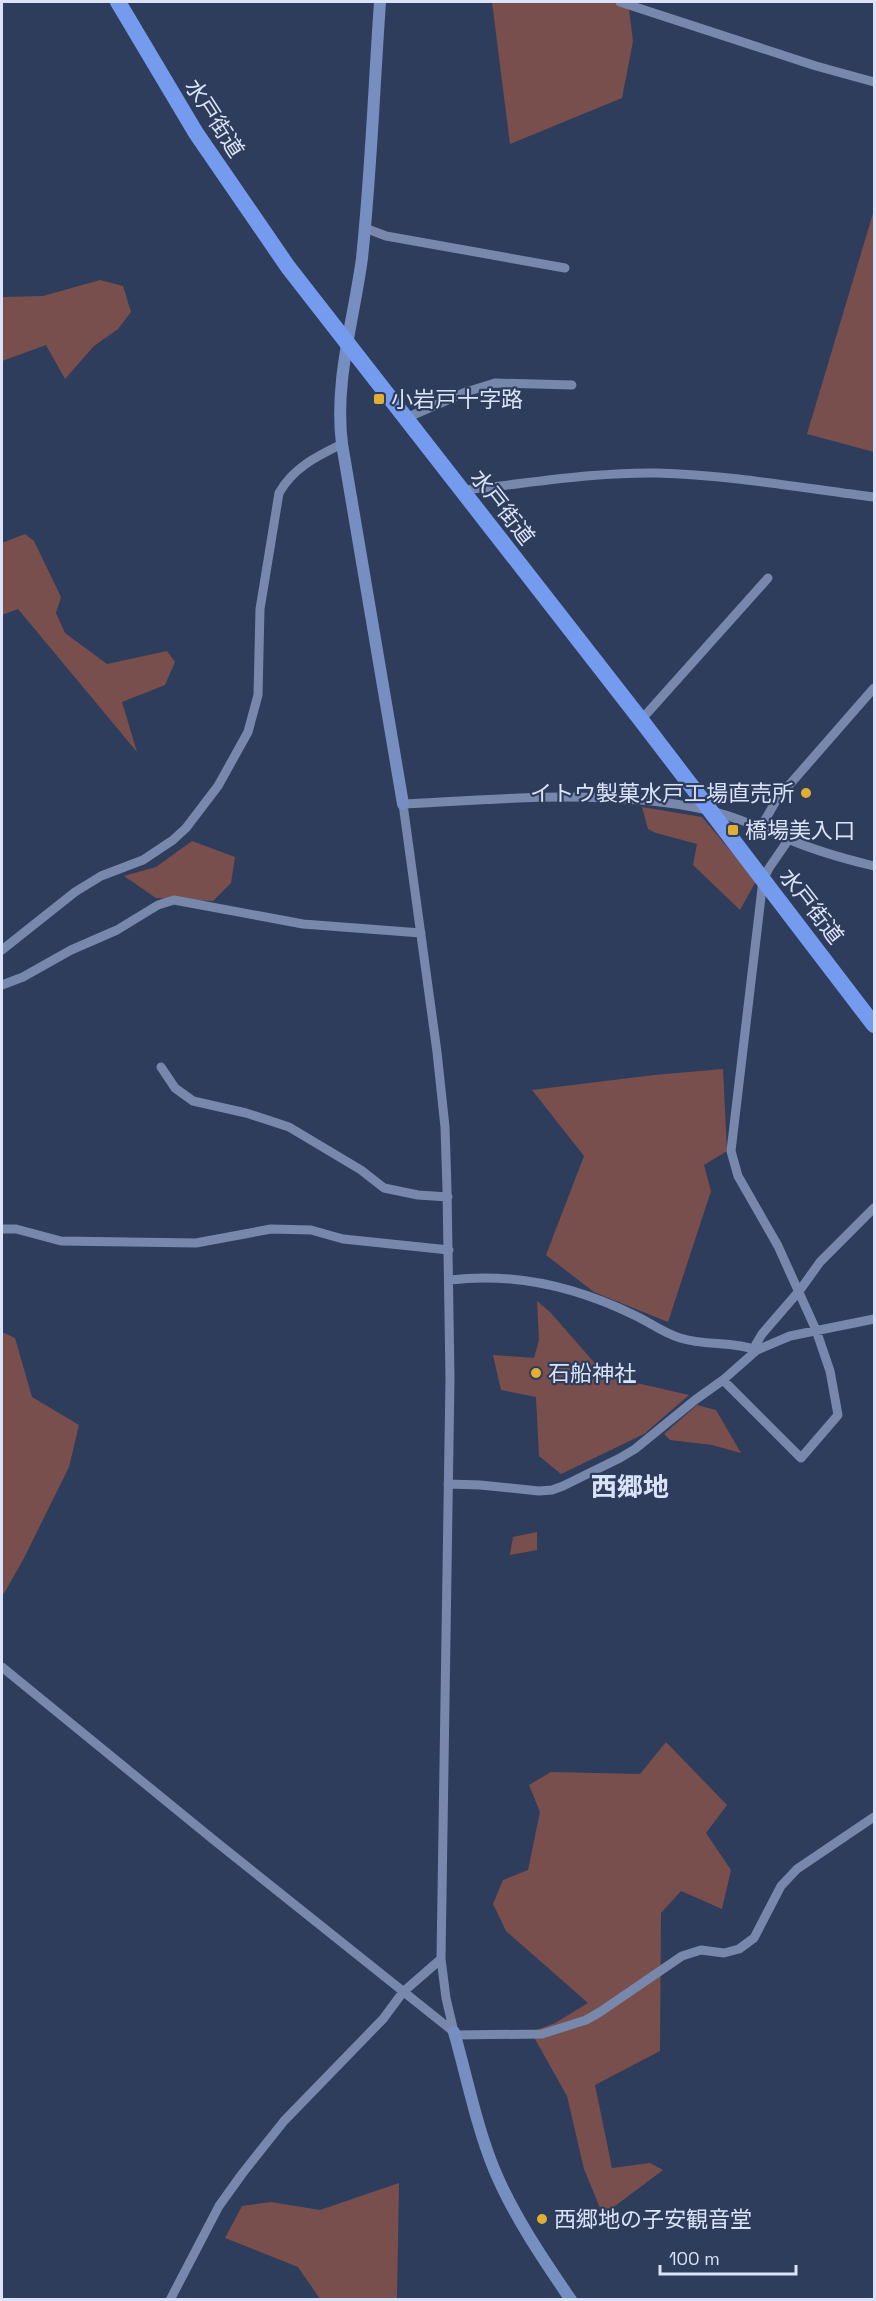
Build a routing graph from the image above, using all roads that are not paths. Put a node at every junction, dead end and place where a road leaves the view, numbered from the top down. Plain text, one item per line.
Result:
1 (118, 2) edge
2 (380, 2) edge
3 (620, 2) edge
4 (874, 82) edge
5 (365, 228) junction
6 (565, 268) dead end
7 (348, 346) junction
8 (572, 385) dead end
9 (406, 418) junction
10 (342, 444) junction
11 (462, 490) junction
12 (874, 497) edge
13 (768, 578) dead end
14 (874, 688) edge
15 (640, 720) junction
16 (403, 804) junction
17 (710, 811) junction
18 (761, 827) junction
19 (789, 839) junction
20 (874, 867) edge
21 (763, 880) junction
22 (421, 933) junction
23 (2, 950) edge
24 (2, 985) edge
25 (874, 1025) edge
26 (161, 1067) dead end
27 (448, 1197) junction
28 (874, 1208) edge
29 (2, 1229) edge
30 (449, 1250) junction
31 (450, 1280) junction
32 (800, 1290) junction
33 (874, 1319) edge
34 (816, 1330) junction
35 (757, 1350) junction
36 (723, 1380) junction
37 (448, 1484) junction
38 (2, 1667) edge
39 (874, 1817) edge
40 (441, 1959) junction
41 (403, 1992) junction
42 (455, 2034) junction
43 (170, 2300) edge
44 (571, 2300) edge

1 - 7 highway, 水戸街道
2 - 5 street
3 - 4 street
5 - 6 street
5 - 7 street
7 - 9 highway, 水戸街道
7 - 10 street
8 - 9 street
9 - 11 highway, 水戸街道
10 - 16 street
10 - 23 street
11 - 12 street
11 - 15 highway, 水戸街道
13 - 15 street
14 - 18 street
15 - 17 highway, 水戸街道
16 - 17 street
16 - 22 street
17 - 18 street
17 - 21 highway, 水戸街道
18 - 19 street
19 - 20 street
19 - 21 street
21 - 25 highway, 水戸街道
21 - 32 street
22 - 24 street
22 - 27 street
26 - 27 street
27 - 30 street
28 - 32 street
29 - 30 street
30 - 31 street
31 - 35 street
31 - 37 street
32 - 34 street
32 - 35 street
33 - 34 street
34 - 35 street
34 - 36 street
35 - 36 street
36 - 37 street
37 - 40 street
38 - 41 street
39 - 42 street
40 - 41 street
40 - 42 street
41 - 42 street
41 - 43 street
42 - 44 street

